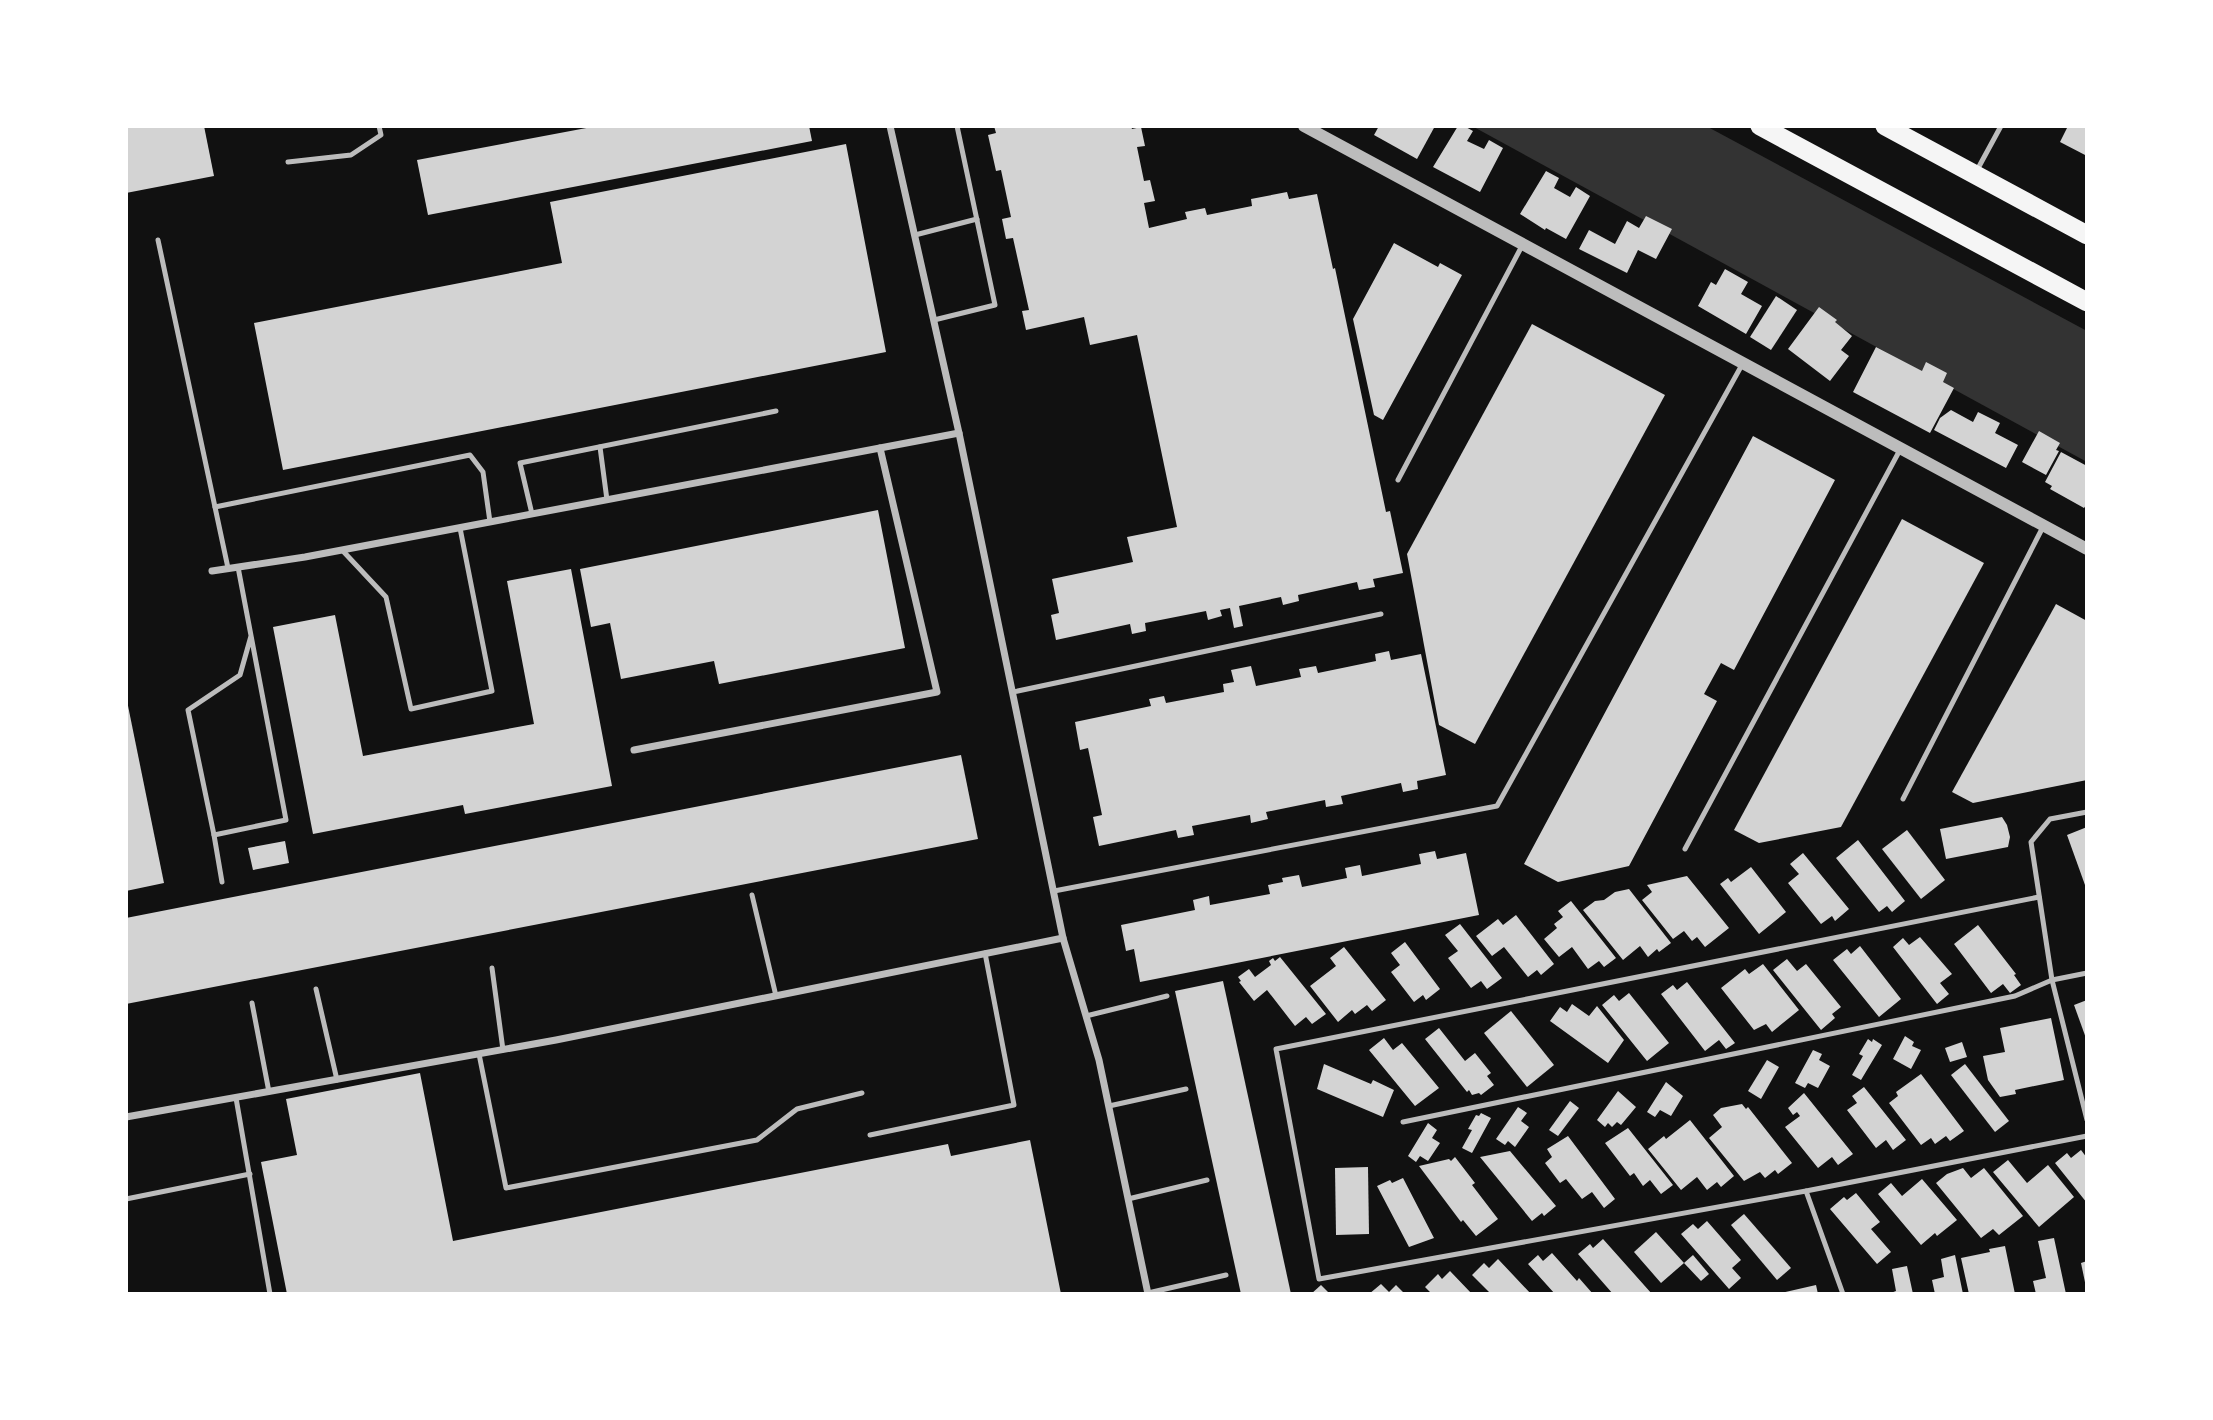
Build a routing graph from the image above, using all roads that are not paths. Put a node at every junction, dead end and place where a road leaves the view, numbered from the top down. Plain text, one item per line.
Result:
1 (379, 126) edge
2 (890, 126) edge
3 (957, 126) edge
4 (1304, 126) edge
5 (1760, 126) edge
6 (1885, 126) edge
7 (2001, 126) edge
8 (288, 162) dead end
9 (1974, 174) junction
10 (977, 219) junction
11 (915, 235) junction
12 (2087, 235) edge
13 (158, 240) dead end
14 (1523, 244) junction
15 (2087, 302) edge
16 (934, 320) junction
17 (1743, 363) junction
18 (776, 411) dead end
19 (959, 433) junction
20 (600, 447) junction
21 (880, 448) junction
22 (1901, 448) junction
23 (1398, 480) dead end
24 (607, 500) junction
25 (215, 508) junction
26 (532, 514) junction
27 (490, 522) junction
28 (2044, 525) junction
29 (460, 528) junction
30 (2087, 549) edge
31 (342, 550) junction
32 (238, 567) junction
33 (228, 568) junction
34 (212, 571) dead end
35 (1381, 614) dead end
36 (251, 636) junction
37 (1013, 692) junction
38 (634, 750) dead end
39 (1903, 799) dead end
40 (2087, 812) edge
41 (214, 835) junction
42 (1685, 849) dead end
43 (222, 882) dead end
44 (1054, 891) junction
45 (752, 895) dead end
46 (2039, 897) junction
47 (1063, 938) junction
48 (985, 953) junction
49 (492, 968) dead end
50 (2087, 973) edge
51 (2052, 980) junction
52 (316, 989) dead end
53 (776, 996) junction
54 (1167, 996) dead end
55 (251, 1003) dead end
56 (1086, 1016) junction
57 (503, 1050) junction
58 (479, 1054) junction
59 (337, 1080) junction
60 (1186, 1089) dead end
61 (269, 1092) junction
62 (862, 1093) dead end
63 (236, 1098) junction
64 (1109, 1106) junction
65 (126, 1117) edge
66 (2087, 1120) edge
67 (1403, 1122) dead end
68 (870, 1135) dead end
69 (2087, 1136) edge
70 (250, 1174) junction
71 (1207, 1180) dead end
72 (1805, 1191) junction
73 (126, 1199) edge
74 (1128, 1199) junction
75 (1226, 1275) dead end
76 (1148, 1293) edge
77 (270, 1294) edge
78 (1843, 1294) edge

1 - 8 lane
2 - 11 street
3 - 10 lane
4 - 14 street
5 - 15 highway
6 - 9 highway
7 - 9 lane
9 - 12 highway
10 - 11 lane
10 - 16 lane
11 - 16 street
13 - 25 lane
14 - 17 street
14 - 23 lane
16 - 19 street
17 - 22 street
17 - 44 lane
18 - 20 lane
19 - 21 street
19 - 37 street
20 - 24 lane
20 - 26 lane
21 - 24 street
21 - 38 street
22 - 28 street
22 - 42 lane
24 - 26 street
25 - 27 lane
25 - 33 lane
26 - 27 street
27 - 29 street
28 - 30 street
28 - 39 lane
29 - 31 street
29 - 31 lane
31 - 32 street
32 - 33 street
32 - 36 lane
33 - 34 street
35 - 37 lane
36 - 41 lane
36 - 41 lane
37 - 44 street
40 - 46 lane
41 - 43 lane
44 - 47 street
45 - 53 lane
46 - 51 lane
46 - 72 lane
47 - 48 street
47 - 56 street
48 - 53 street
48 - 68 lane
49 - 57 lane
50 - 51 lane
51 - 66 lane
51 - 67 lane
52 - 59 lane
53 - 57 street
54 - 56 lane
55 - 61 lane
56 - 64 street
57 - 58 street
58 - 59 street
58 - 62 lane
59 - 61 street
60 - 64 lane
61 - 63 street
63 - 65 street
63 - 70 lane
64 - 74 street
69 - 72 lane
70 - 73 lane
70 - 77 lane
71 - 74 lane
72 - 78 lane
74 - 76 street
75 - 76 lane

